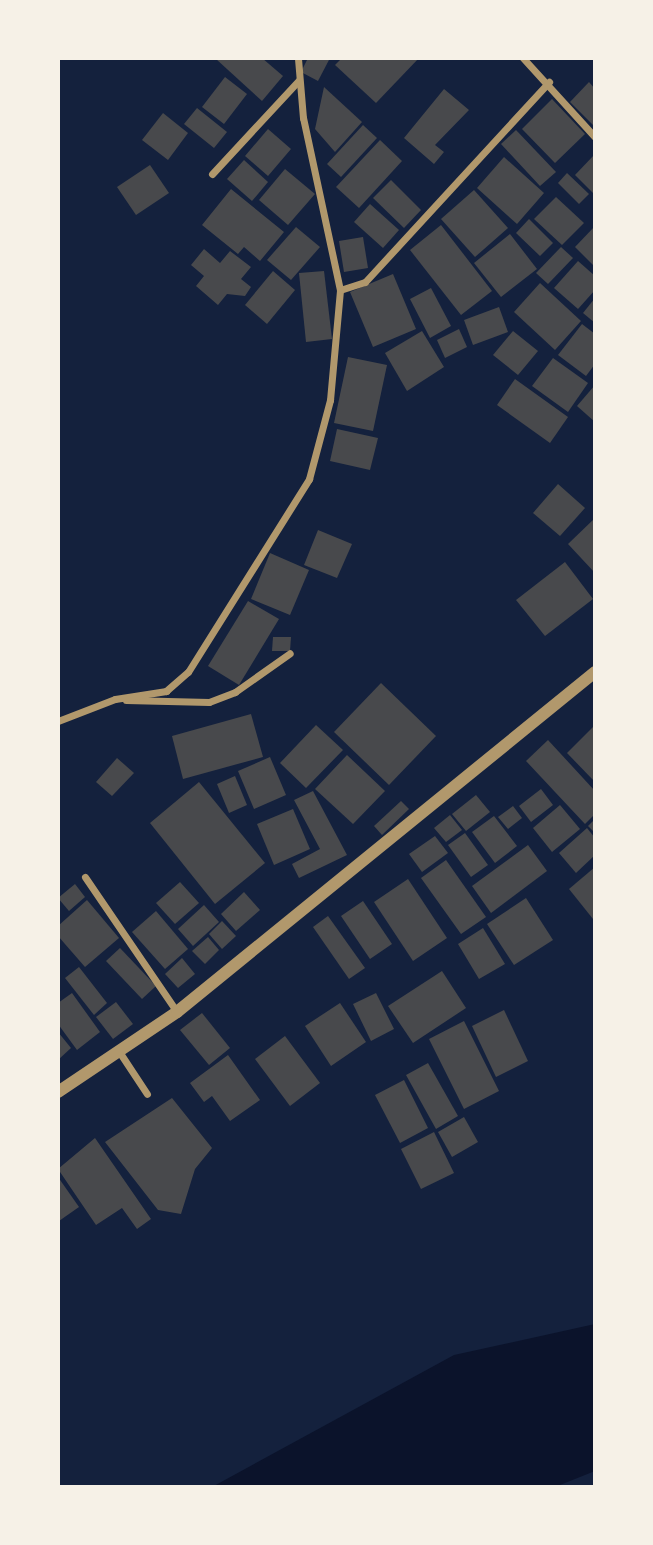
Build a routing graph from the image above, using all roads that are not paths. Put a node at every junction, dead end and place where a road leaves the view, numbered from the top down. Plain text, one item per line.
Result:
1 (298, 58) edge
2 (523, 58) edge
3 (298, 82) junction
4 (550, 82) junction
5 (595, 137) edge
6 (212, 174) dead end
7 (340, 290) junction
8 (290, 653) dead end
9 (595, 672) edge
10 (115, 699) junction
11 (58, 722) edge
12 (85, 877) dead end
13 (177, 1012) junction
14 (120, 1053) junction
15 (58, 1092) edge
16 (147, 1094) dead end

1 - 3 street
2 - 4 street
3 - 6 street
3 - 7 street
4 - 5 street
4 - 7 street
7 - 10 street
8 - 10 street
9 - 13 street
10 - 11 street
12 - 13 street
13 - 14 street
14 - 15 street
14 - 16 street

